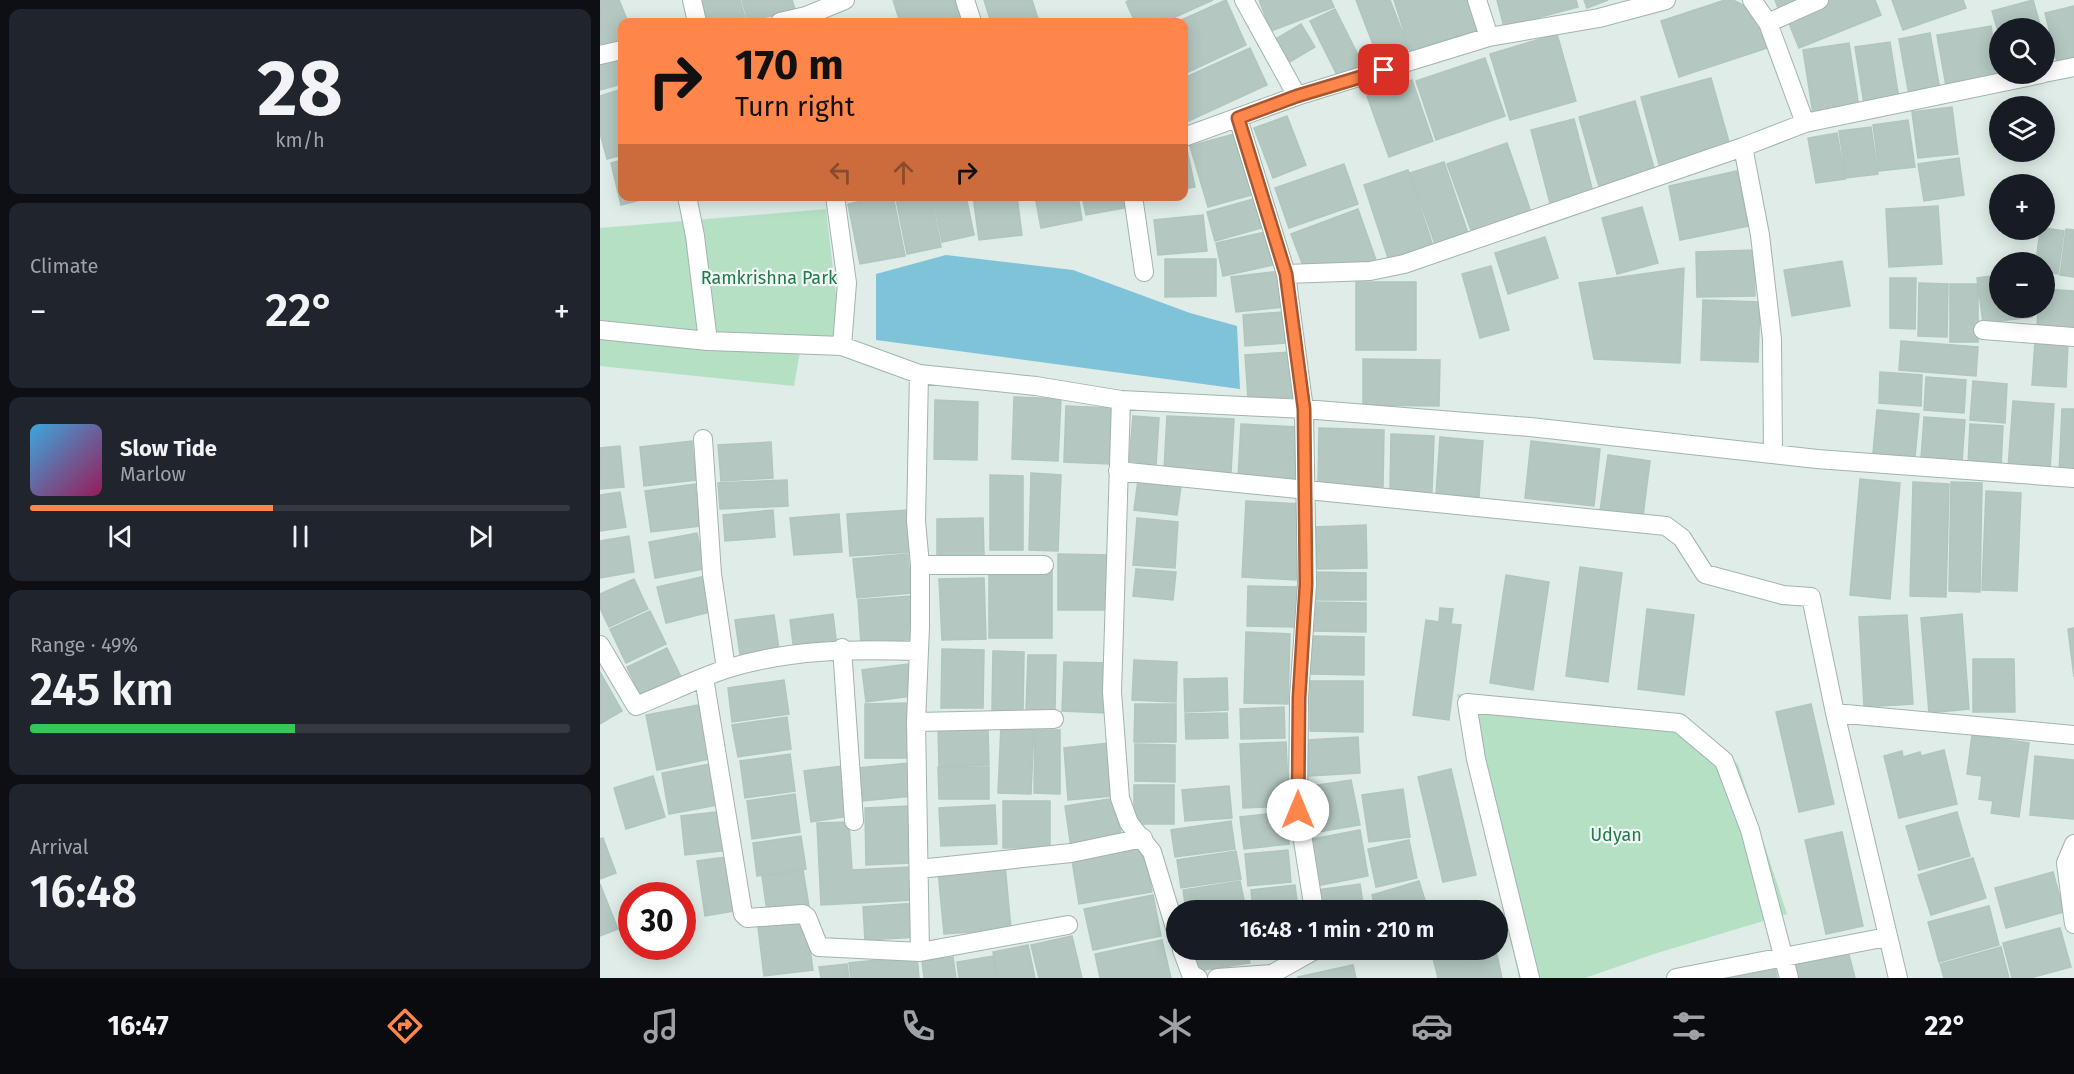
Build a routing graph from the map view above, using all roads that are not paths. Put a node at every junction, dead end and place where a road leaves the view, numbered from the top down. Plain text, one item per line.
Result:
1 (692, 0) edge
2 (845, 0) edge
3 (965, 0) edge
4 (1244, 0) edge
5 (1477, 0) edge
6 (1663, 0) edge
7 (1752, 0) edge
8 (1819, 0) edge
9 (804, 8) edge
10 (697, 18) edge
11 (787, 18) edge
12 (971, 18) edge
13 (1768, 22) junction
14 (1489, 37) junction
15 (618, 51) edge
16 (600, 55) edge
17 (2074, 67) edge
18 (2055, 71) edge
19 (1991, 84) edge
20 (1297, 96) junction
21 (1238, 118) junction
22 (1805, 123) junction
23 (1188, 136) edge
24 (1743, 147) junction
25 (688, 201) edge
26 (837, 201) edge
27 (1134, 201) edge
28 (1144, 272) dead end
29 (1286, 274) junction
30 (600, 330) edge
31 (1983, 330) dead end
32 (2074, 337) edge
33 (708, 342) junction
34 (842, 346) junction
35 (919, 374) junction
36 (1121, 400) junction
37 (1304, 409) junction
38 (703, 439) dead end
39 (1773, 454) junction
40 (1118, 471) junction
41 (2074, 478) edge
42 (1306, 489) junction
43 (920, 565) junction
44 (1044, 565) dead end
45 (600, 645) edge
46 (842, 648) junction
47 (919, 651) junction
48 (726, 669) junction
49 (704, 678) junction
50 (1835, 713) junction
51 (1054, 719) dead end
52 (916, 722) junction
53 (2074, 735) edge
54 (854, 821) dead end
55 (1143, 838) junction
56 (2074, 844) edge
57 (918, 869) junction
58 (1167, 900) edge
59 (1312, 900) edge
60 (2074, 924) edge
61 (1068, 925) dead end
62 (1887, 937) junction
63 (920, 951) junction
64 (1783, 957) junction
65 (1186, 960) edge
66 (1299, 960) edge
67 (1711, 975) edge
68 (1273, 976) edge
69 (1198, 978) edge
70 (1217, 978) edge
71 (1530, 978) edge
72 (1676, 978) edge
73 (1789, 978) edge
74 (1898, 978) edge

1 - 10 street
2 - 9 street
3 - 12 street
4 - 20 street
5 - 14 street
6 - 14 street
7 - 13 street
8 - 13 street
9 - 11 street
13 - 22 street
14 - 20 street
15 - 16 street
17 - 18 street
19 - 22 street
20 - 21 street
21 - 23 street
21 - 29 street
22 - 24 street
24 - 29 street
24 - 39 street
25 - 33 street
26 - 34 street
27 - 28 street
29 - 37 street
30 - 33 street
31 - 32 street
33 - 34 street
34 - 35 street
35 - 36 street
35 - 43 street
36 - 37 street
36 - 40 street
37 - 39 street
37 - 42 street
38 - 48 street
39 - 41 street
40 - 42 street
40 - 55 street
42 - 50 street
42 - 59 street
43 - 44 street
43 - 47 street
45 - 49 street
46 - 47 street
46 - 48 street
46 - 54 street
47 - 52 street
48 - 49 street
49 - 63 street
50 - 53 street
50 - 62 street
51 - 52 street
52 - 57 street
55 - 57 street
55 - 58 street
56 - 60 street
57 - 63 street
61 - 63 street
62 - 64 street
62 - 74 street
64 - 67 street
64 - 71 street
64 - 73 street
65 - 69 street
66 - 68 street
67 - 72 street
68 - 70 street

